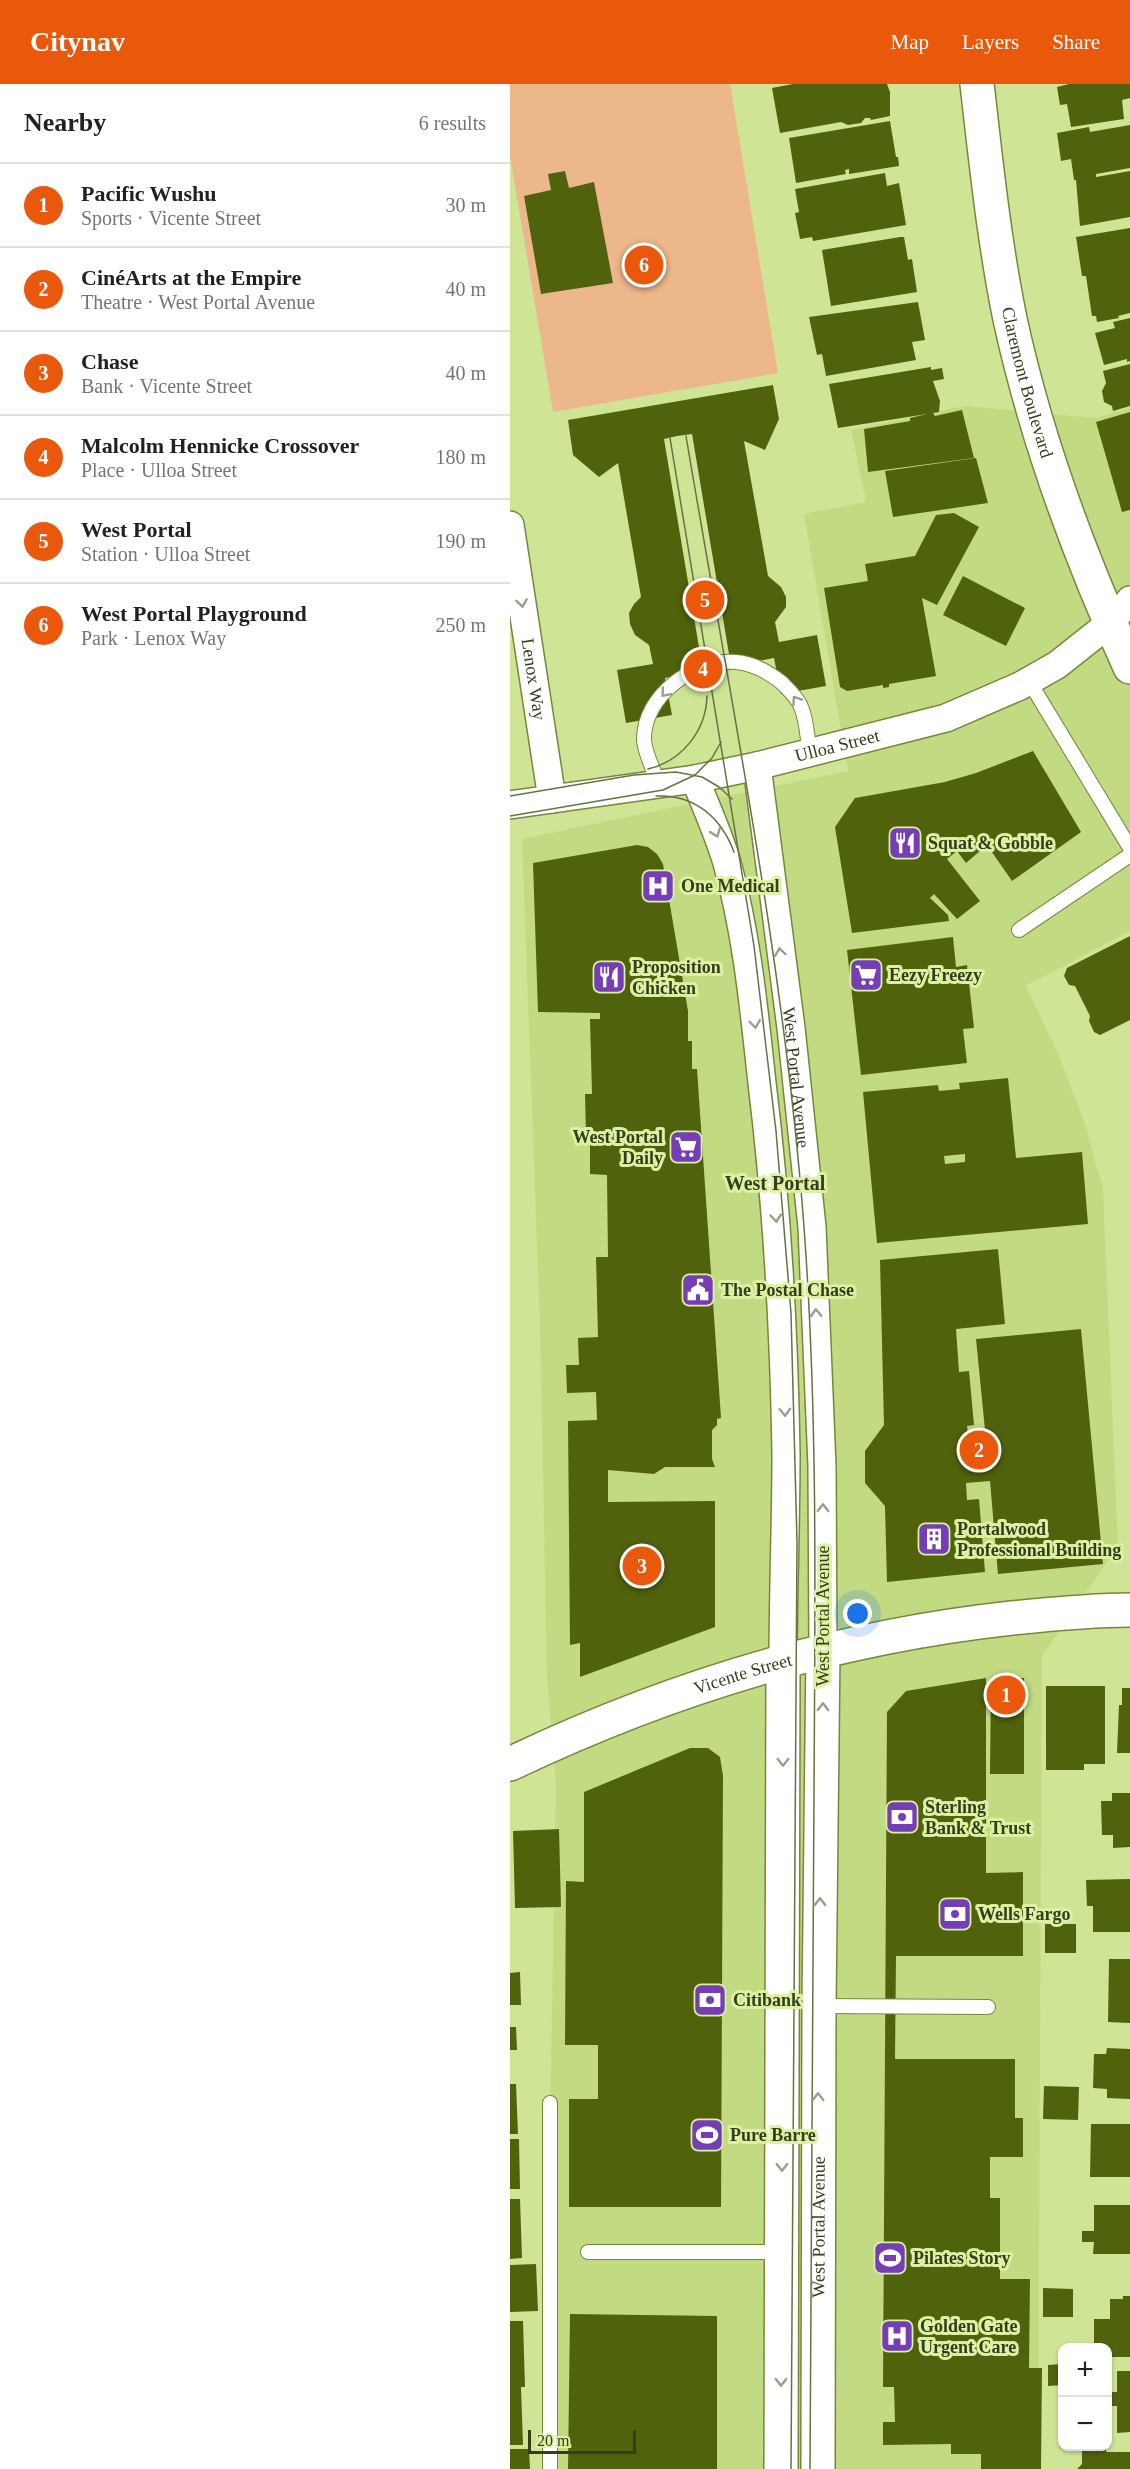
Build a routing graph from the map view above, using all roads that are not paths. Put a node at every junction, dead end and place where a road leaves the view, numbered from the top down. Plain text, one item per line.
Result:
1 (977, 84) edge
2 (510, 525) edge
3 (1120, 612) edge
4 (1130, 667) edge
5 (1029, 681) junction
6 (810, 752) junction
7 (757, 766) junction
8 (695, 779) junction
9 (659, 784) junction
10 (552, 799) junction
11 (510, 806) edge
12 (1130, 848) edge
13 (1130, 855) edge
14 (1019, 930) dead end
15 (1130, 1610) edge
16 (823, 1650) junction
17 (783, 1662) junction
18 (510, 1764) edge
19 (819, 2006) junction
20 (988, 2007) dead end
21 (550, 2103) dead end
22 (588, 2252) dead end
23 (781, 2252) junction
24 (550, 2469) edge
25 (781, 2469) edge
26 (818, 2469) edge

1 - 3 street, Claremont Boulevard
2 -> 10 street, Lenox Way
3 - 4 street, Claremont Boulevard
3 - 5 street, Ulloa Street
5 - 6 street, Ulloa Street
5 - 12 lane
6 - 7 street, Ulloa Street
6 -> 9 lane
7 - 8 street, Ulloa Street
16 -> 7 street, West Portal Avenue
8 - 9 street, Ulloa Street
8 -> 17 street, West Portal Avenue
9 - 10 street, Ulloa Street
10 - 11 street, Ulloa Street
13 - 14 lane
15 - 16 street, Vicente Street
16 - 17 street, Vicente Street
19 -> 16 street, West Portal Avenue
17 - 18 street, Vicente Street
17 -> 23 street, West Portal Avenue
19 - 20 lane
26 -> 19 street, West Portal Avenue
21 - 24 lane
22 - 23 lane
23 -> 25 street, West Portal Avenue

